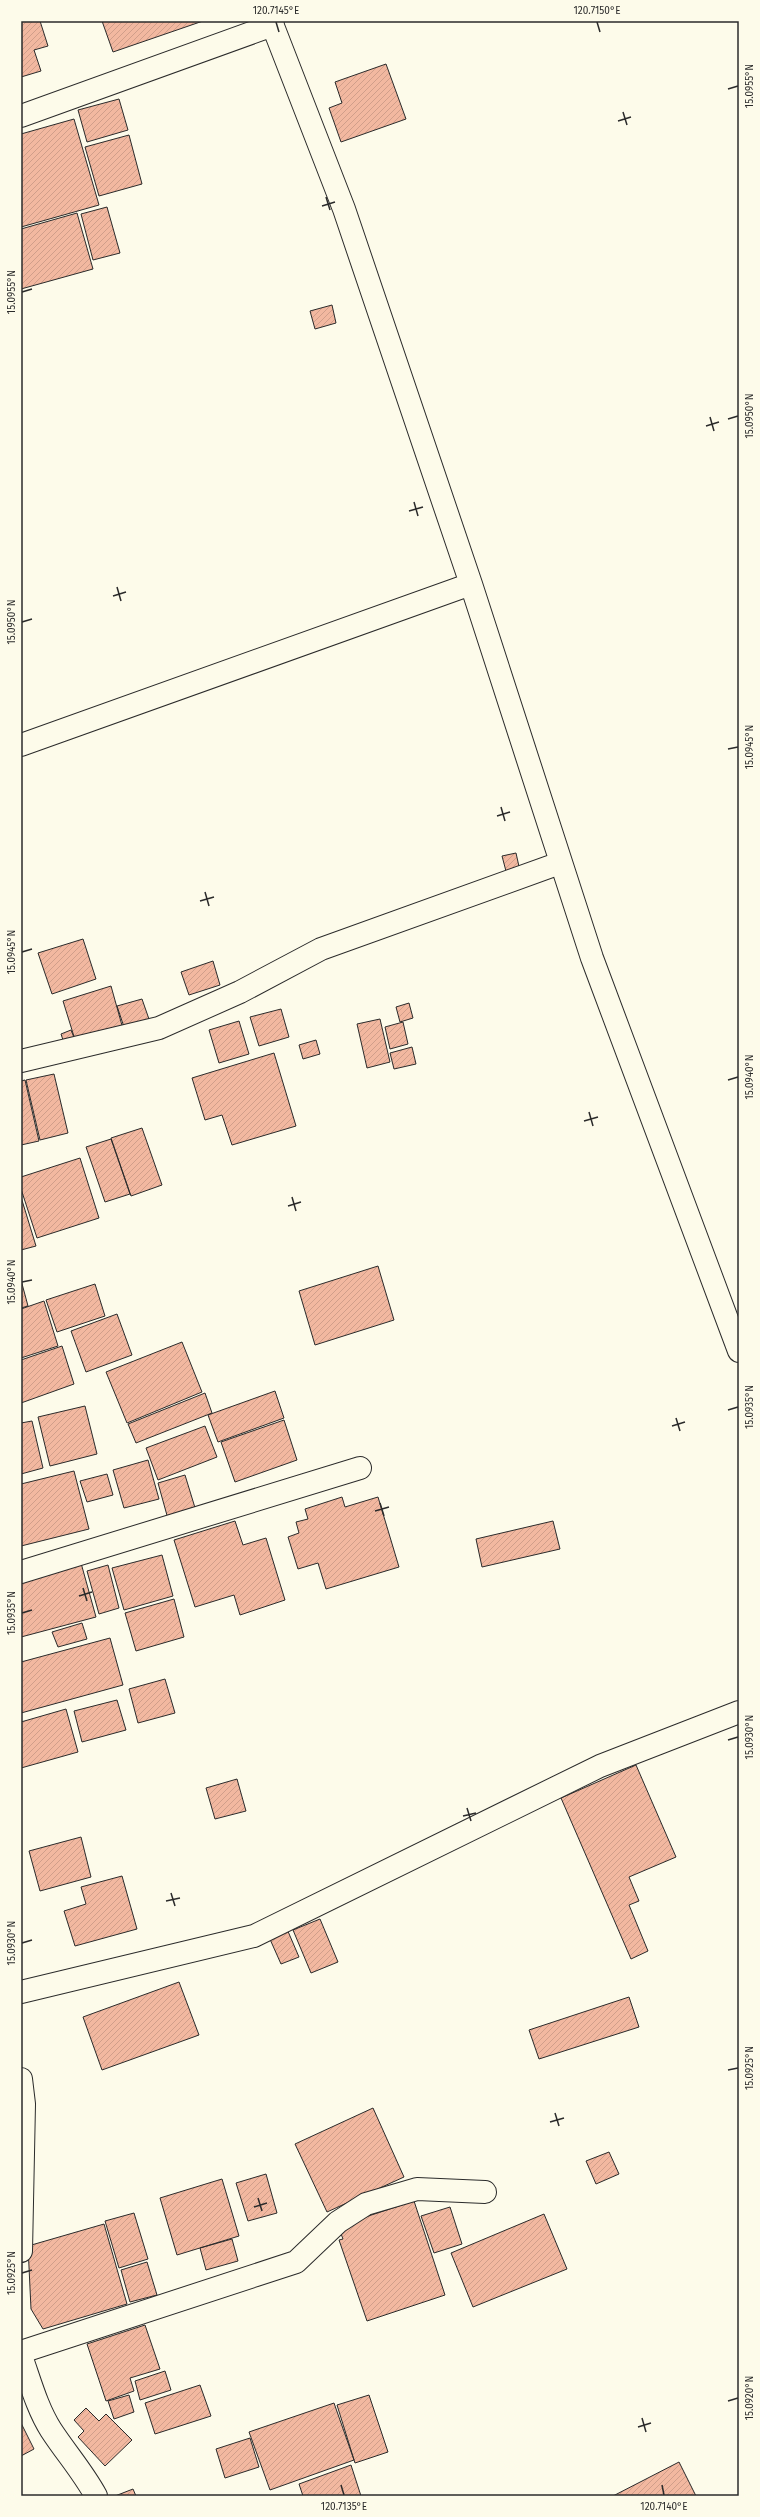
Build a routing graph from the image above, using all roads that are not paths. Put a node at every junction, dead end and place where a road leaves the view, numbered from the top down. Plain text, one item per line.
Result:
1 (272, 23) edge
2 (21, 116) edge
3 (471, 584) junction
4 (21, 745) edge
5 (560, 863) junction
6 (21, 1061) edge
7 (739, 1351) edge
8 (360, 1468) dead end
9 (21, 1572) edge
10 (739, 1712) edge
11 (21, 1992) edge
12 (21, 2079) edge
13 (485, 2192) dead end
14 (21, 2251) edge
15 (21, 2352) edge
16 (21, 2356) edge
17 (96, 2496) edge

1 - 2 street
1 - 3 street
3 - 4 street
3 - 5 street
5 - 6 street
5 - 7 street
8 - 9 street
10 - 11 street
12 - 14 street
13 - 15 street
16 - 17 street

